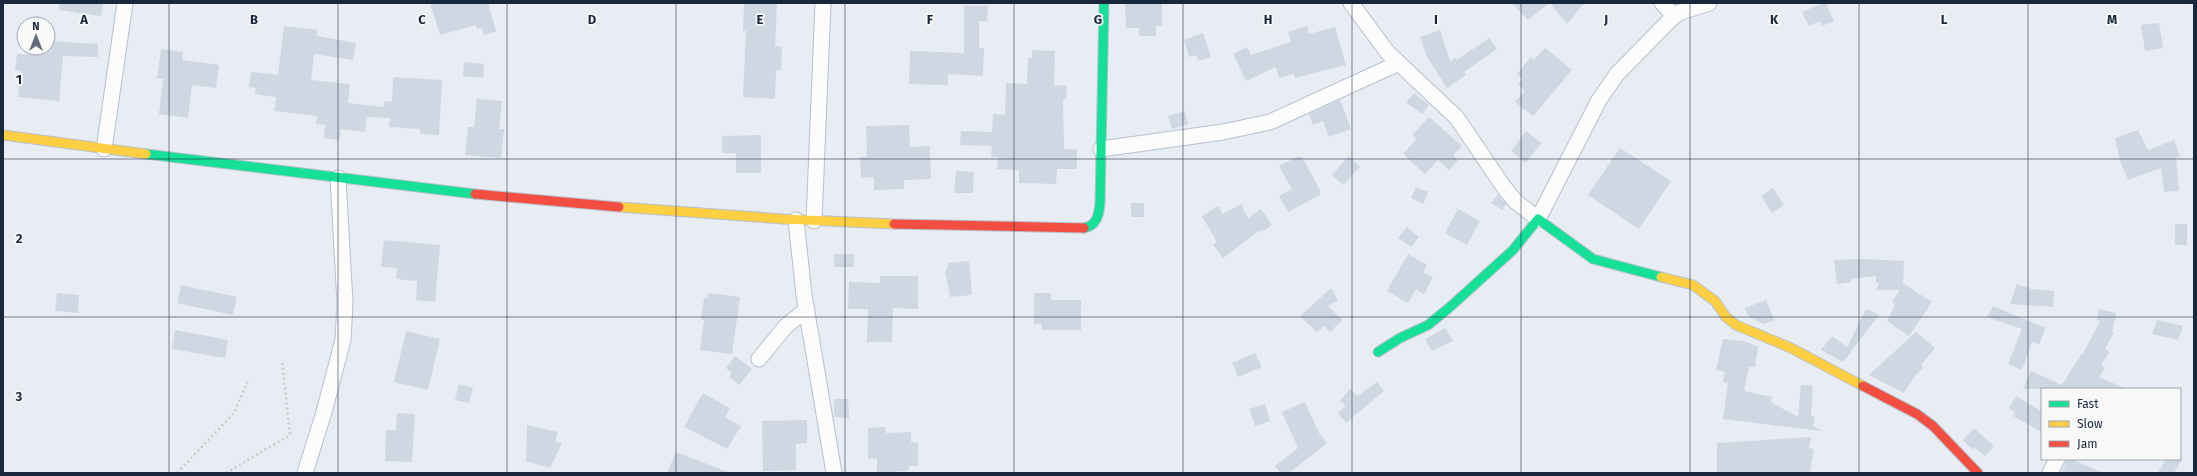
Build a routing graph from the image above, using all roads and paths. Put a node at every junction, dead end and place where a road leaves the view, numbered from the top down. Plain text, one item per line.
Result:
1 (125, 3) edge
2 (822, 3) edge
3 (1104, 3) edge
4 (1351, 3) edge
5 (1662, 3) edge
6 (1709, 3) edge
7 (1674, 16) junction
8 (1399, 63) junction
9 (3, 135) edge
10 (104, 149) junction
11 (1101, 149) junction
12 (338, 178) junction
13 (1538, 219) junction
14 (796, 220) junction
15 (814, 221) junction
16 (807, 309) junction
17 (1378, 352) dead end
18 (759, 359) dead end
19 (282, 360) dead end
20 (248, 382) dead end
21 (2056, 460) edge
22 (177, 473) edge
23 (226, 473) edge
24 (305, 473) edge
25 (834, 473) edge
26 (1978, 473) edge
27 (2050, 473) edge

1 - 10 street
2 - 15 street
3 - 11 street
4 - 8 street
5 - 7 street
6 - 7 street
7 - 13 street
8 - 11 street
8 - 13 street
9 - 10 street
10 - 12 street
11 - 15 street
12 - 14 street
12 - 24 street
13 - 17 street
13 - 26 street
14 - 15 street
14 - 16 street
16 - 18 street
16 - 25 street
19 - 23 path
20 - 22 path
21 - 27 street

